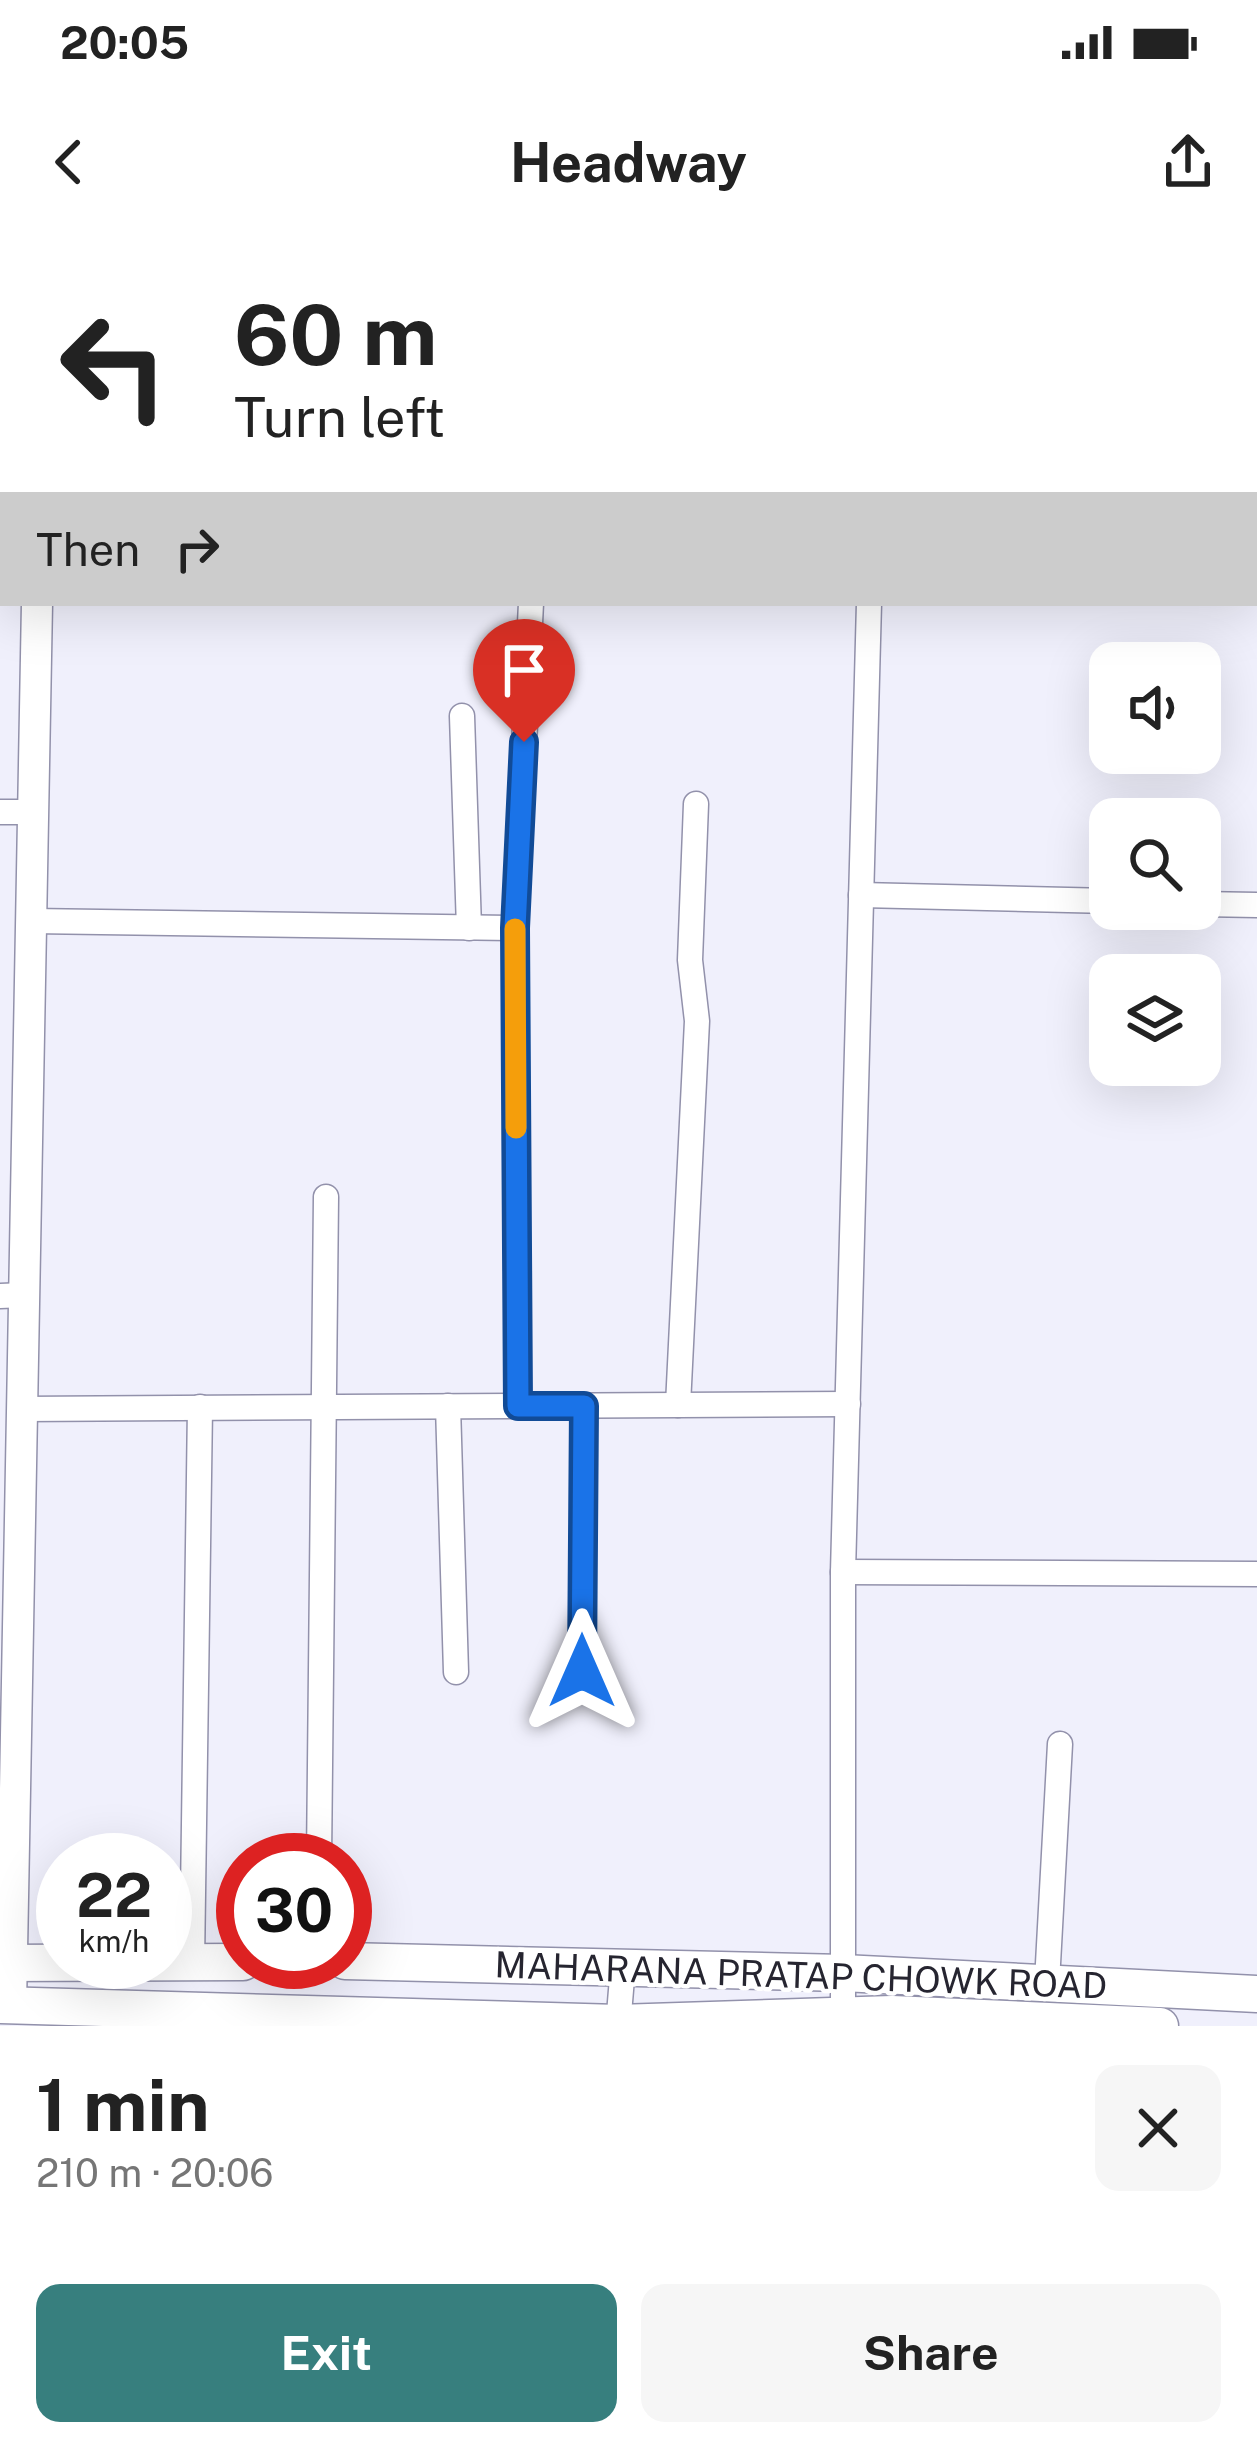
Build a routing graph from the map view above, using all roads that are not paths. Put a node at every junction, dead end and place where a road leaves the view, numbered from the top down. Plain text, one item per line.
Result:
1 (37, 606) edge
2 (532, 606) edge
3 (869, 606) edge
4 (462, 716) dead end
5 (696, 804) dead end
6 (0, 812) edge
7 (34, 812) junction
8 (861, 895) junction
9 (1089, 901) edge
10 (1221, 904) edge
11 (1257, 905) edge
12 (32, 921) junction
13 (469, 928) junction
14 (515, 928) junction
15 (326, 1197) dead end
16 (12, 1295) edge
17 (848, 1404) junction
18 (678, 1405) junction
19 (448, 1406) junction
20 (518, 1406) junction
21 (584, 1406) junction
22 (200, 1407) junction
23 (326, 1407) junction
24 (22, 1408) junction
25 (844, 1572) junction
26 (1257, 1574) edge
27 (9, 1655) edge
28 (582, 1671) dead end
29 (456, 1672) dead end
30 (1060, 1744) dead end
31 (8, 1766) edge
32 (320, 1833) edge
33 (372, 1961) edge
34 (6, 1963) edge
35 (192, 1963) joint
36 (216, 1963) edge
37 (622, 1966) junction
38 (843, 1973) junction
39 (1047, 1982) junction
40 (1257, 1994) edge
41 (9, 2012) edge
42 (844, 2014) junction
43 (83, 2018) edge
44 (893, 2020) edge
45 (370, 2022) edge
46 (470, 2023) edge
47 (618, 2024) edge
48 (1160, 2026) edge

1 - 7 street
2 - 14 street
3 - 8 street
4 - 13 street
5 - 18 street
6 - 7 street
7 - 12 street
8 - 9 street
8 - 17 street
10 - 11 street
12 - 13 street
12 - 16 street
13 - 14 street
14 - 20 street
15 - 23 street
16 - 24 street
17 - 18 street
17 - 25 street
18 - 21 street
19 - 20 street
19 - 23 street
19 - 29 street
20 - 21 street
21 - 28 street
22 - 23 street
22 - 24 street
22 - 35 street
23 - 32 street
24 - 27 street
25 - 26 street
25 - 38 street
27 - 31 street
30 - 39 street
31 - 34 street
33 - 37 main road, MAHARANA PRATAP CHOWK ROAD
34 - 41 street
35 - 36 main road
37 - 38 main road, MAHARANA PRATAP CHOWK ROAD
37 - 47 street
38 - 39 main road, MAHARANA PRATAP CHOWK ROAD
38 - 42 street
39 - 40 main road, MAHARANA PRATAP CHOWK ROAD
41 - 43 main road, MAHARANA PRATAP CHOWK ROAD
42 - 44 main road, MAHARANA PRATAP CHOWK ROAD
42 - 47 main road, MAHARANA PRATAP CHOWK ROAD
43 - 45 main road, MAHARANA PRATAP CHOWK ROAD
44 - 48 main road, MAHARANA PRATAP CHOWK ROAD
45 - 46 main road, MAHARANA PRATAP CHOWK ROAD
46 - 47 main road, MAHARANA PRATAP CHOWK ROAD

